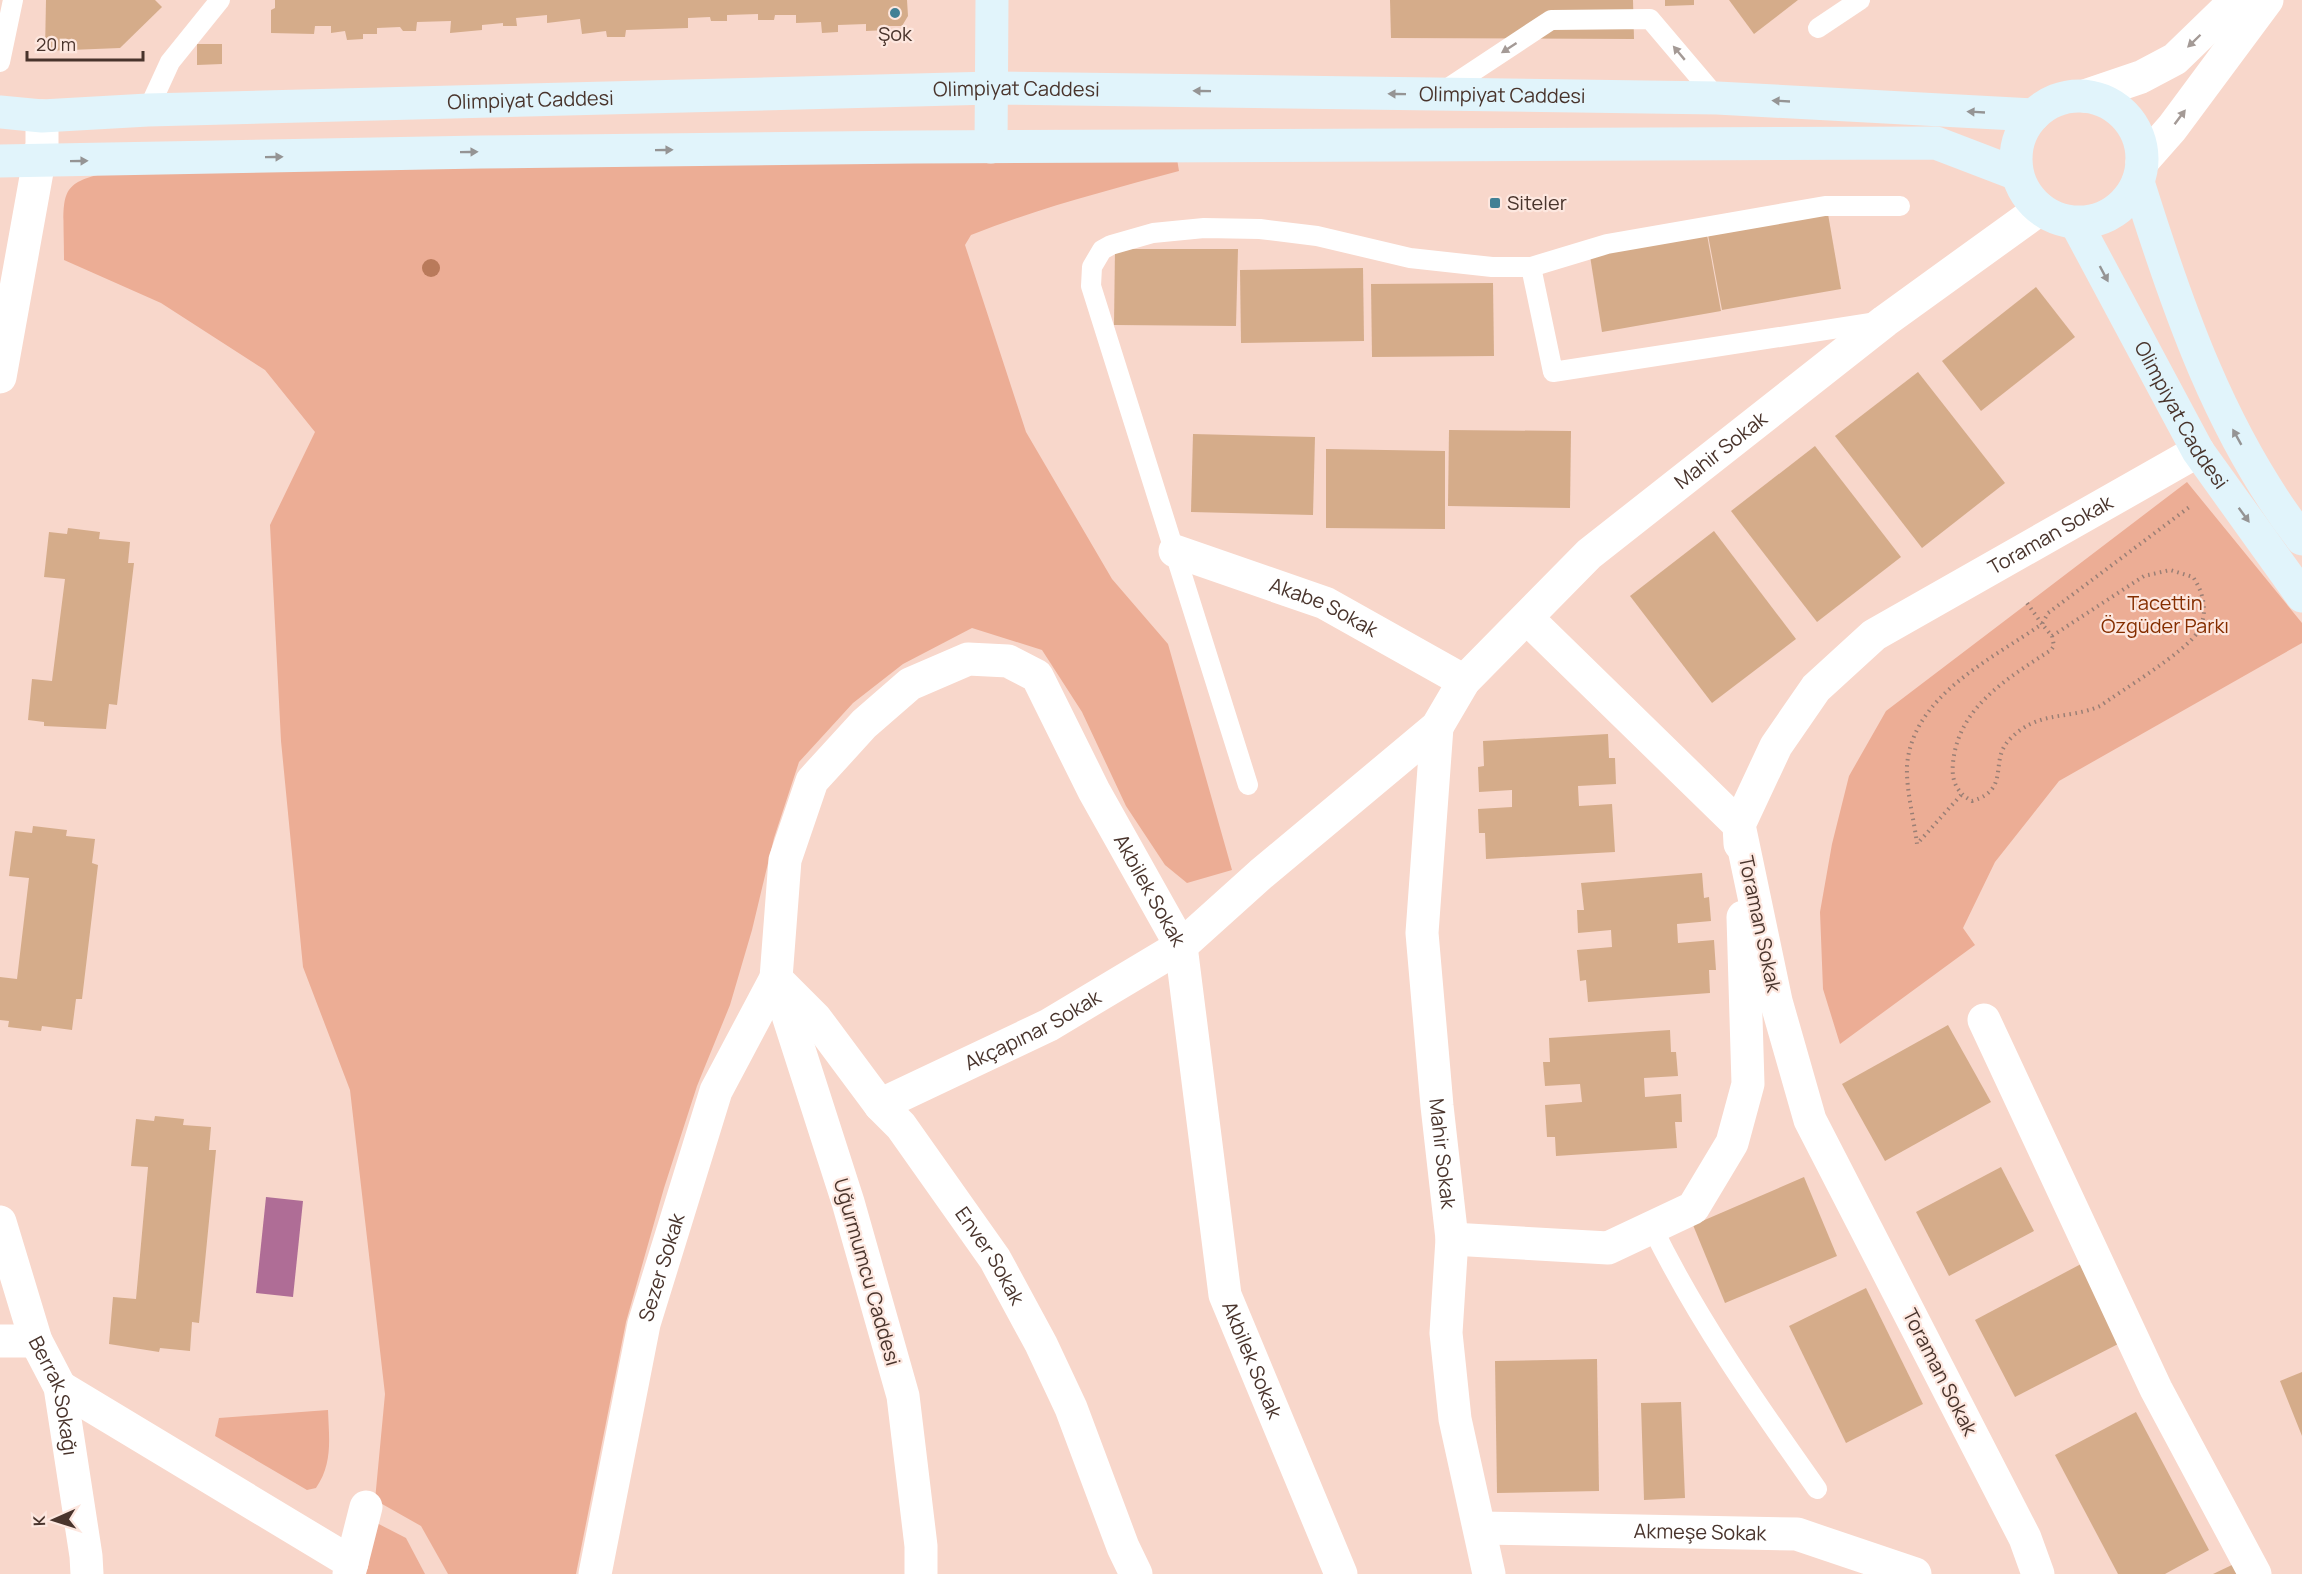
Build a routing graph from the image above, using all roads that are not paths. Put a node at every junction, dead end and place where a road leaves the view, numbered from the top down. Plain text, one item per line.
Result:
1 (13, 0) edge
2 (220, 0) edge
3 (992, 0) edge
4 (1860, 0) edge
5 (2236, 0) edge
6 (2268, 0) edge
7 (1818, 28) dead end
8 (0, 62) edge
9 (992, 88) junction
10 (1438, 95) junction
11 (2085, 96) junction
12 (1717, 98) junction
13 (148, 110) junction
14 (0, 112) edge
15 (2034, 115) junction
16 (42, 116) junction
17 (991, 147) junction
18 (0, 161) edge
19 (38, 162) junction
20 (2140, 172) junction
21 (2017, 174) junction
22 (1900, 206) dead end
23 (2040, 209) junction
24 (2076, 223) junction
25 (1531, 267) junction
26 (1885, 321) junction
27 (0, 377) edge
28 (2198, 451) junction
29 (2302, 540) edge
30 (1175, 551) junction
31 (2302, 596) edge
32 (1527, 618) junction
33 (1464, 681) junction
34 (1437, 727) junction
35 (1248, 785) dead end
36 (1739, 825) junction
37 (1181, 946) junction
38 (776, 978) junction
39 (1984, 1020) dead end
40 (880, 1105) junction
41 (0, 1222) edge
42 (1652, 1227) junction
43 (1452, 1239) junction
44 (0, 1341) edge
45 (36, 1341) junction
46 (60, 1387) junction
47 (1817, 1489) dead end
48 (366, 1507) dead end
49 (1480, 1528) junction
50 (351, 1569) edge
51 (87, 1574) edge
52 (595, 1574) edge
53 (921, 1574) edge
54 (1136, 1574) edge
55 (1341, 1574) edge
56 (1489, 1574) edge
57 (1915, 1574) edge
58 (2038, 1574) edge
59 (2255, 1574) edge

1 - 8 lane
2 - 13 lane
3 - 9 main road
4 - 7 lane
5 -> 11 street
20 -> 6 street
10 -> 9 main road, Olimpiyat Caddesi
9 - 13 main road, Olimpiyat Caddesi
9 - 17 main road
10 - 12 main road, Olimpiyat Caddesi
12 -> 10 lane
11 - 15 main road
11 - 20 main road
15 -> 12 main road, Olimpiyat Caddesi
13 - 16 main road, Olimpiyat Caddesi
14 - 16 main road, Olimpiyat Caddesi
15 - 21 main road
16 - 19 street
19 -> 17 main road
17 - 21 main road
18 - 19 main road
19 - 27 street
20 - 24 main road
29 -> 20 main road
21 - 23 main road
22 - 25 lane
23 - 24 main road
23 - 26 street, Mahir Sokak
24 -> 28 main road, Olimpiyat Caddesi
25 - 26 lane
25 - 30 lane
26 - 32 street, Mahir Sokak
28 -> 31 main road, Olimpiyat Caddesi
28 - 36 street, Toraman Sokak
30 - 33 street, Akabe Sokak
30 - 35 lane
32 - 33 street, Mahir Sokak
32 - 36 street
33 - 34 street, Mahir Sokak
34 - 37 street, Mahir Sokak
34 - 43 street, Mahir Sokak
36 - 42 street
36 - 58 street, Toraman Sokak
37 - 38 street, Akbilek Sokak
37 - 40 street, Akçapınar Sokak
37 - 55 street, Akbilek Sokak
38 - 40 street, Enver Sokak
38 - 52 street, Sezer Sokak
38 - 53 street, Uğurmumcu Caddesi
39 - 59 street
40 - 54 street, Enver Sokak
41 - 45 street, Berrak Sokağı
42 - 43 street
42 - 47 lane
43 - 49 street, Mahir Sokak
44 - 45 street
45 - 46 street, Berrak Sokağı
46 - 50 street
46 - 51 street, Berrak Sokağı
48 - 50 street
49 - 56 street, Mahir Sokak
49 - 57 street, Akmeşe Sokak

